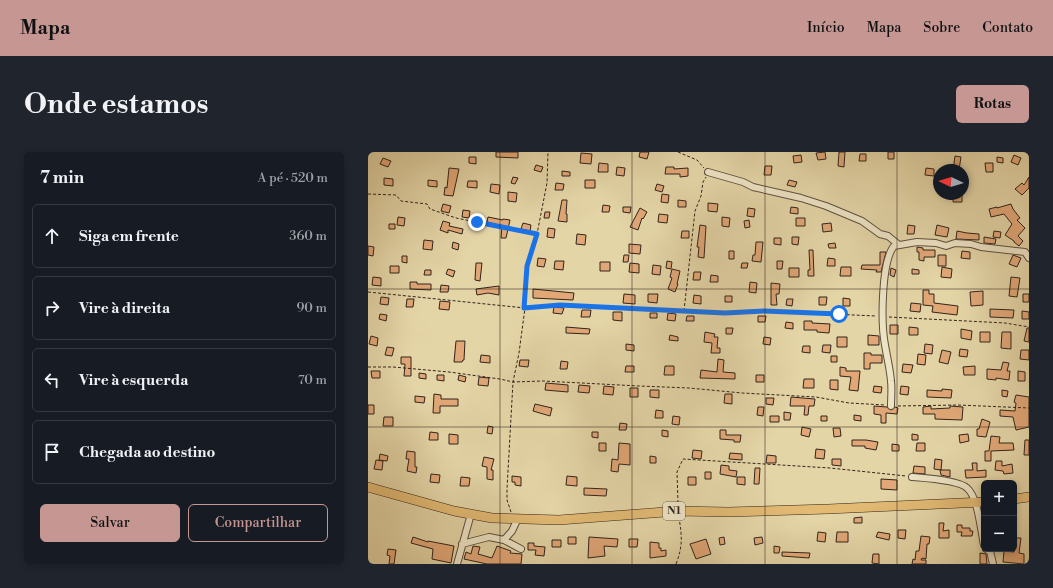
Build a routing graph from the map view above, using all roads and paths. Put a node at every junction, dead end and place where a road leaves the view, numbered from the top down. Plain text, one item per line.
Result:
1 (548, 152) edge
2 (678, 152) edge
3 (708, 172) junction
4 (368, 194) edge
5 (537, 234) junction
6 (899, 245) junction
7 (1029, 258) edge
8 (368, 292) edge
9 (524, 308) junction
10 (684, 311) junction
11 (883, 317) junction
12 (1029, 327) edge
13 (368, 366) edge
14 (513, 382) junction
15 (891, 406) junction
16 (1029, 408) edge
17 (912, 477) joint
18 (368, 487) edge
19 (1029, 497) edge
20 (1017, 499) edge
21 (980, 502) edge
22 (678, 511) junction
23 (471, 514) junction
24 (981, 516) edge
25 (514, 518) junction
26 (504, 540) junction
27 (462, 544) junction
28 (521, 549) dead end
29 (990, 552) edge
30 (457, 564) edge
31 (676, 564) edge
32 (993, 564) edge

1 - 5 path
2 - 3 path
3 - 6 street
3 - 10 path
4 - 5 path
5 - 9 path
6 - 7 street
6 - 11 street
8 - 9 path
9 - 10 path
9 - 14 path
10 - 11 path
11 - 12 path
11 - 15 street
13 - 14 path
14 - 15 path
14 - 25 path
15 - 16 path
17 - 21 street
17 - 22 path
18 - 23 highway, N1
19 - 20 highway
21 - 22 highway, N1
21 - 24 street
22 - 25 highway, N1
22 - 31 path
23 - 25 highway, N1
23 - 27 street
25 - 26 street
26 - 27 street
26 - 28 street
27 - 30 street
29 - 32 street

